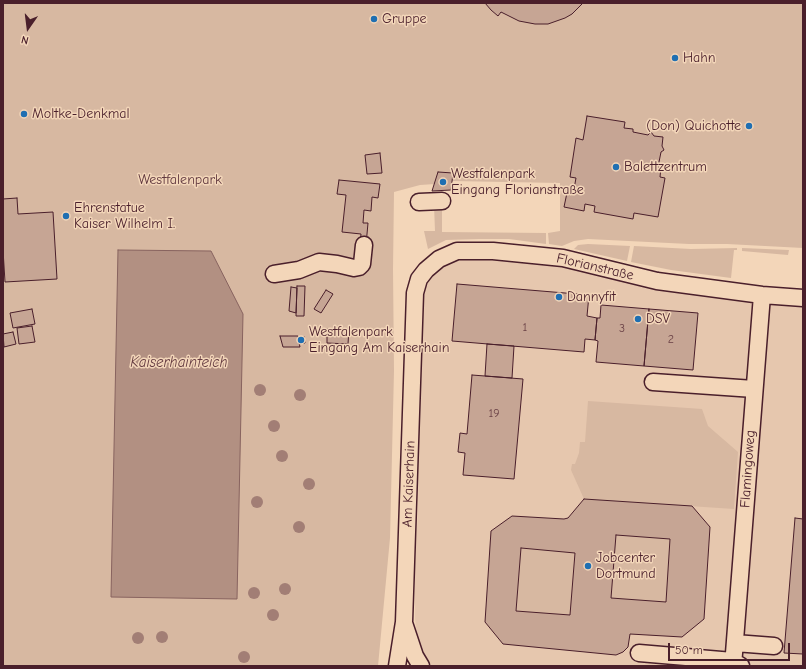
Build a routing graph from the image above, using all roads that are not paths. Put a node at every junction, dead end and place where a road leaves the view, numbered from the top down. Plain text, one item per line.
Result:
1 (419, 202) dead end
2 (442, 202) dead end
3 (364, 245) dead end
4 (274, 274) dead end
5 (796, 293) edge
6 (762, 295) junction
7 (414, 302) joint
8 (653, 382) dead end
9 (754, 389) junction
10 (404, 622) junction
11 (735, 643) junction
12 (774, 646) dead end
13 (639, 653) dead end
14 (736, 664) edge
15 (396, 666) edge
16 (421, 666) edge

1 - 2 street
3 - 4 street
5 - 6 street, Florianstraße
6 - 7 street, Florianstraße
6 - 9 street, Flamingoweg
7 - 10 street, Am Kaiserhain
8 - 9 street
9 - 11 street, Flamingoweg
10 - 15 street, Am Kaiserhain
10 - 16 street
11 - 12 street
11 - 14 street, Flamingoweg
13 - 14 street

